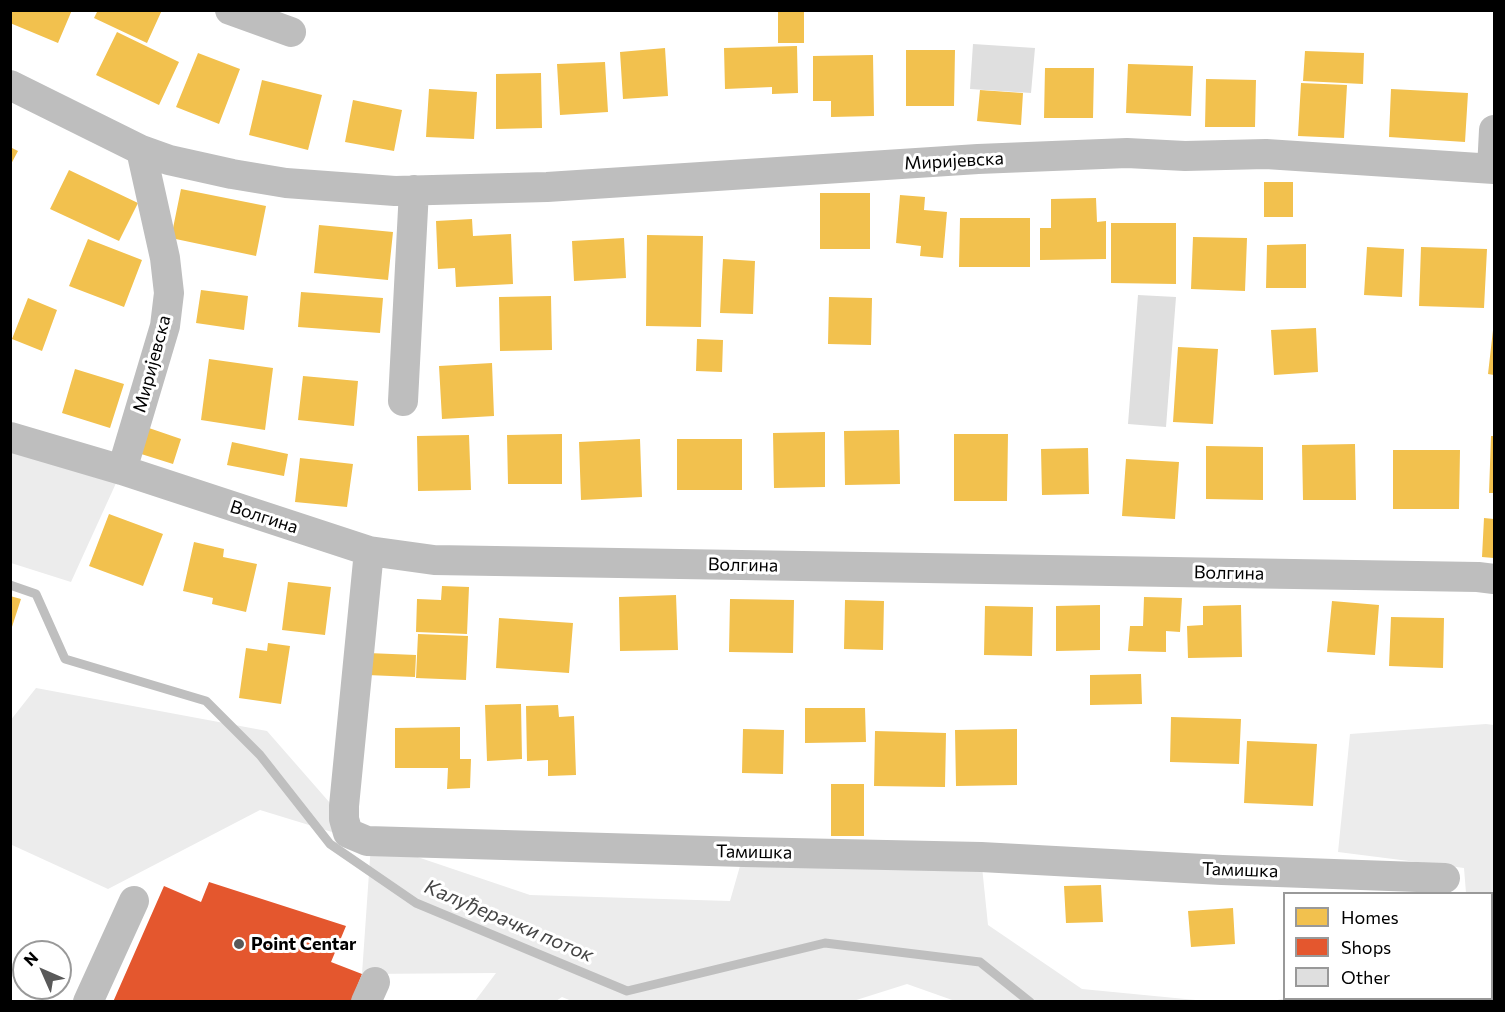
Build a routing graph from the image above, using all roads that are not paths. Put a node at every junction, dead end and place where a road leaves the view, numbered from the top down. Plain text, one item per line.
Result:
1 (230, 10) edge
2 (291, 32) dead end
3 (10, 85) edge
4 (1494, 130) edge
5 (141, 150) junction
6 (1493, 169) edge
7 (414, 190) junction
8 (403, 401) dead end
9 (10, 437) edge
10 (122, 470) junction
11 (369, 551) junction
12 (1494, 579) edge
13 (1445, 878) dead end
14 (134, 901) dead end
15 (88, 1002) edge

1 - 2 street
3 - 5 street, Миријевска
4 - 6 street
5 - 7 street, Миријевска
5 - 10 street, Миријевска
6 - 7 street, Миријевска
7 - 8 street
9 - 10 street, Волгина
10 - 11 street, Волгина
11 - 12 street, Волгина
11 - 13 street, Тамишка
14 - 15 street

